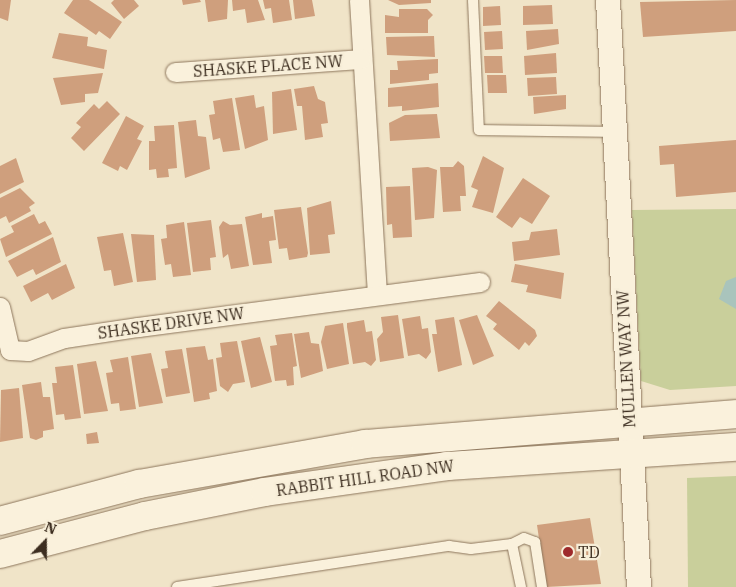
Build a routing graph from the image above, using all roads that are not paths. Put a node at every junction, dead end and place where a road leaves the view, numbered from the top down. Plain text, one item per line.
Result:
1 (359, 0) edge
2 (473, 0) edge
3 (608, 0) edge
4 (361, 59) junction
5 (175, 72) dead end
6 (614, 132) junction
7 (480, 282) dead end
8 (376, 294) junction
9 (0, 307) edge
10 (736, 414) edge
11 (628, 420) junction
12 (736, 447) edge
13 (632, 453) junction
14 (0, 521) edge
15 (512, 544) junction
16 (0, 554) edge
17 (177, 587) edge
18 (521, 587) edge
19 (542, 587) edge
20 (639, 587) edge

1 - 4 street
2 - 6 lane
3 - 6 street, MULLEN WAY NW
4 - 5 street, SHASKE PLACE NW
4 - 8 street
6 - 11 street, MULLEN WAY NW
7 - 8 street, SHASKE DRIVE NW
8 - 9 street, SHASKE DRIVE NW
10 - 11 main road, RABBIT HILL ROAD NW
11 - 13 street, MULLEN WAY NW
11 - 14 main road, RABBIT HILL ROAD NW
12 - 13 main road, RABBIT HILL ROAD NW
13 - 16 main road, RABBIT HILL ROAD NW
13 - 20 street, MULLEN WAY NW
15 - 17 lane
15 - 18 lane
15 - 19 lane

